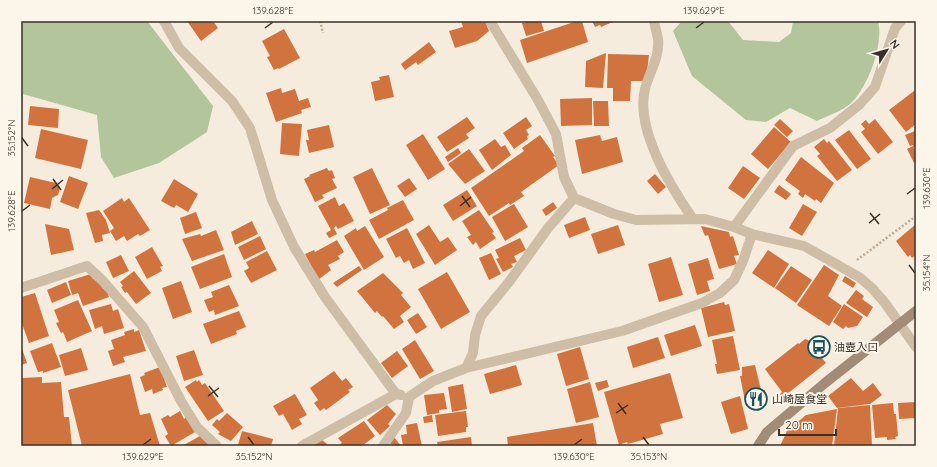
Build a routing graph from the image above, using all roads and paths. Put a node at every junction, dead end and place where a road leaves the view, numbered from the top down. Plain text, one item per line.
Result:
1 (164, 21) edge
2 (320, 21) edge
3 (490, 21) edge
4 (654, 21) edge
5 (901, 21) edge
6 (323, 33) dead end
7 (574, 198) junction
8 (916, 216) edge
9 (693, 219) junction
10 (734, 227) junction
11 (752, 234) junction
12 (845, 270) junction
13 (21, 288) edge
14 (916, 311) edge
15 (900, 323) junction
16 (916, 347) edge
17 (466, 368) junction
18 (396, 394) junction
19 (409, 397) junction
20 (217, 446) edge
21 (302, 446) edge
22 (383, 446) edge
23 (758, 446) edge

1 - 18 street
2 - 6 path
3 - 7 street
4 - 9 street
5 - 10 street
7 - 9 street
7 - 17 street
8 - 12 path
9 - 10 street
10 - 11 street
11 - 12 street
11 - 17 street
12 - 15 street
13 - 20 street
14 - 15 main road
15 - 16 street
15 - 23 main road
17 - 19 street
18 - 19 street
18 - 21 street
19 - 22 street

